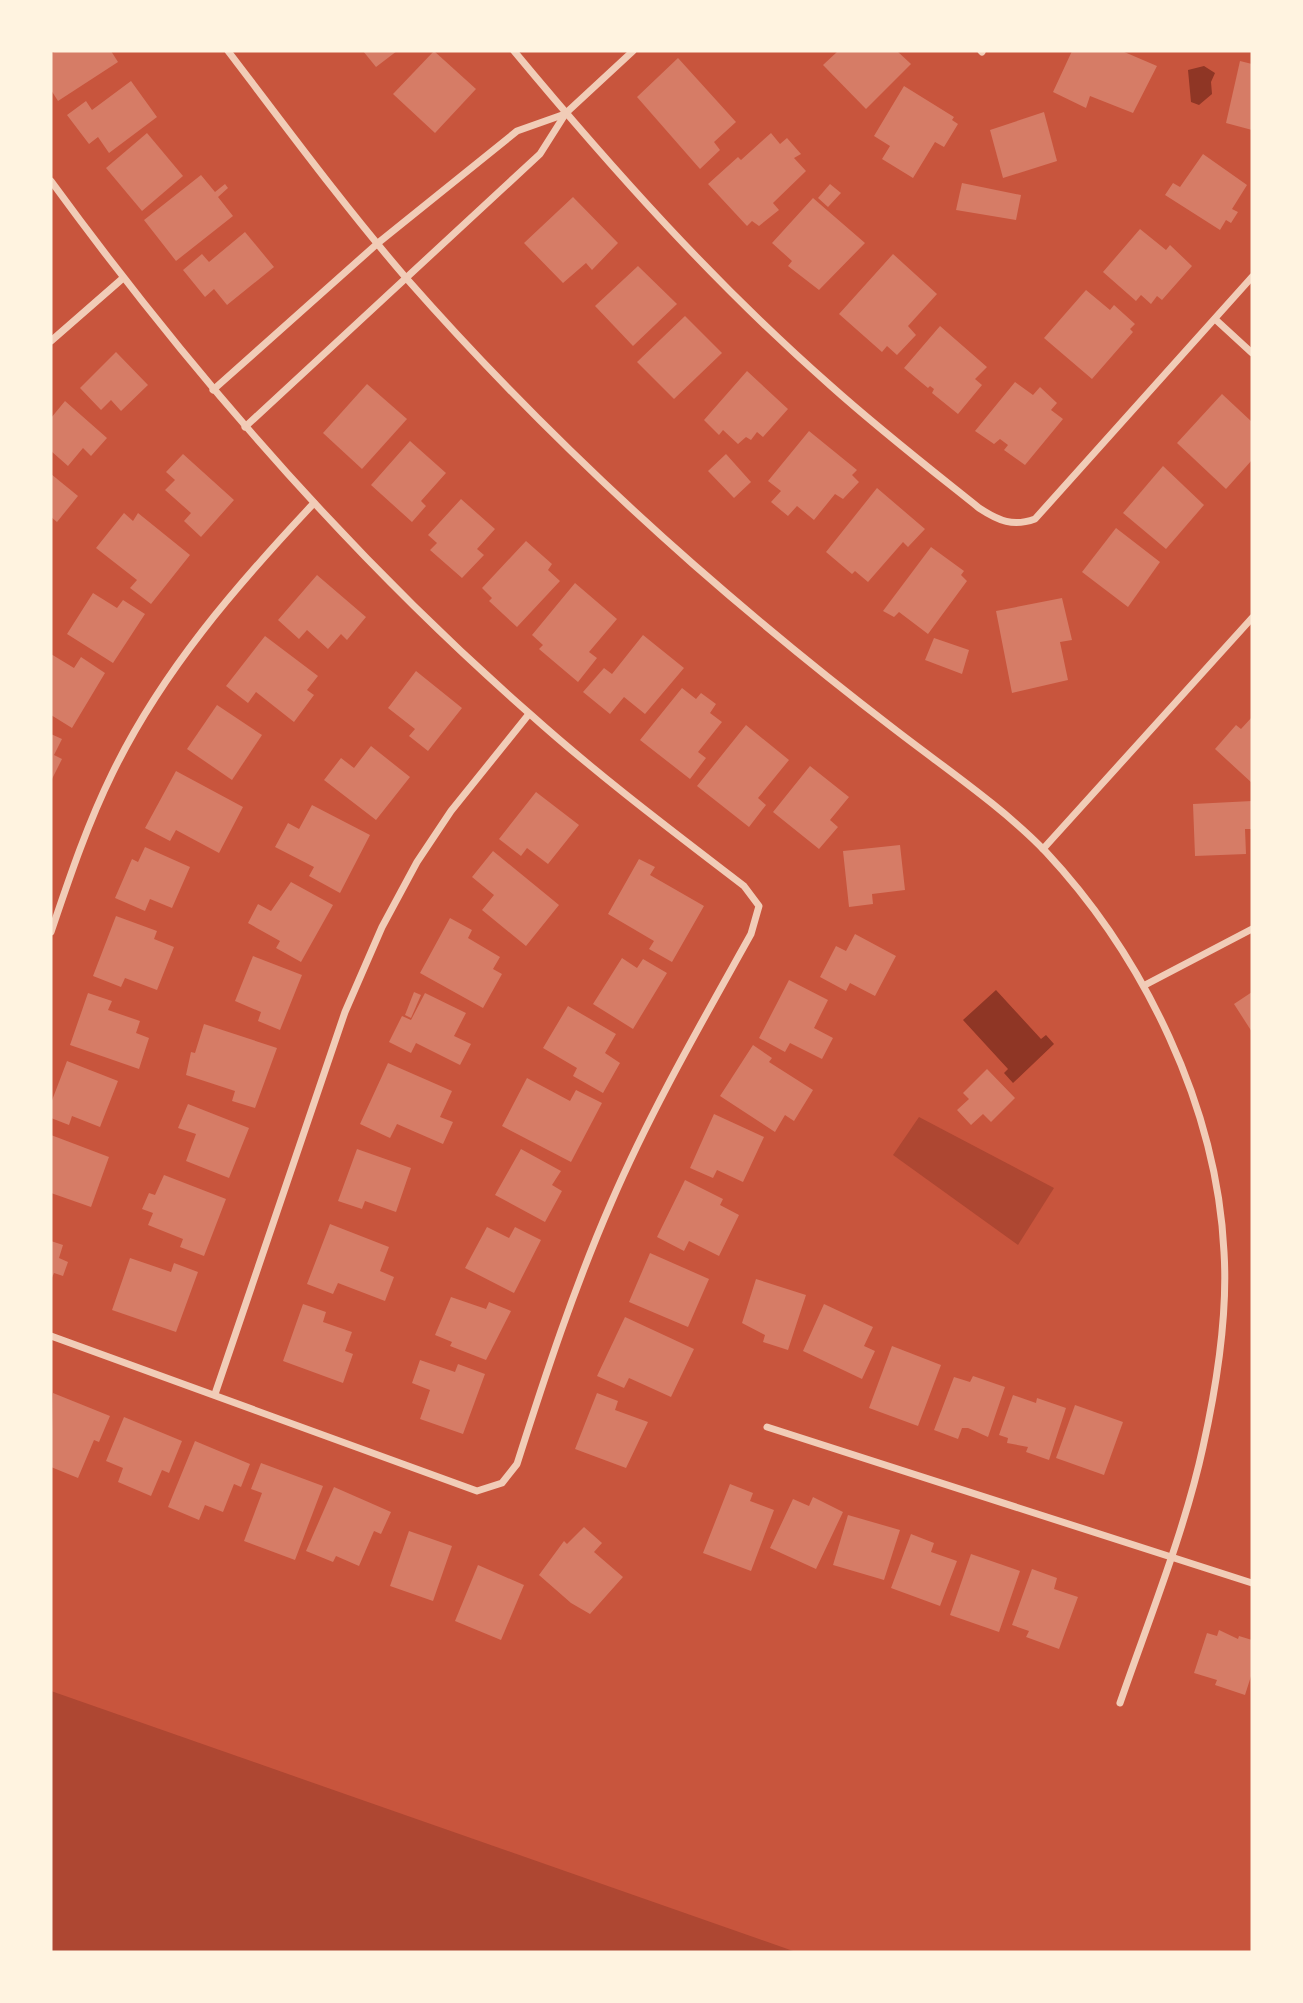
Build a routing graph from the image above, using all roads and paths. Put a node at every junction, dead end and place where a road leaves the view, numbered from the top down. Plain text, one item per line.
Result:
1 (228, 51) edge
2 (514, 51) edge
3 (633, 51) edge
4 (566, 113) junction
5 (51, 181) edge
6 (377, 243) junction
7 (1252, 277) edge
8 (407, 278) junction
9 (122, 279) junction
10 (1214, 319) junction
11 (51, 341) edge
12 (1252, 353) edge
13 (213, 390) junction
14 (245, 427) junction
15 (314, 503) junction
16 (1252, 618) edge
17 (529, 714) junction
18 (1043, 849) junction
19 (1252, 929) edge
20 (51, 932) edge
21 (1145, 985) junction
22 (51, 1336) edge
23 (215, 1394) junction
24 (767, 1427) dead end
25 (1170, 1555) junction
26 (1252, 1583) edge
27 (1120, 1703) dead end

1 - 6 street
2 - 4 street
3 - 4 street
4 - 6 street
4 - 8 street
4 - 10 street
5 - 9 street
6 - 8 street
6 - 13 street
7 - 10 street
8 - 14 street
8 - 18 street
9 - 11 street
9 - 13 street
10 - 12 street
13 - 14 street
14 - 15 street
15 - 17 street
15 - 20 street
16 - 18 street
17 - 23 street
17 - 23 street
18 - 21 street
19 - 21 street
21 - 25 street
22 - 23 street
24 - 25 street
25 - 26 street
25 - 27 street

